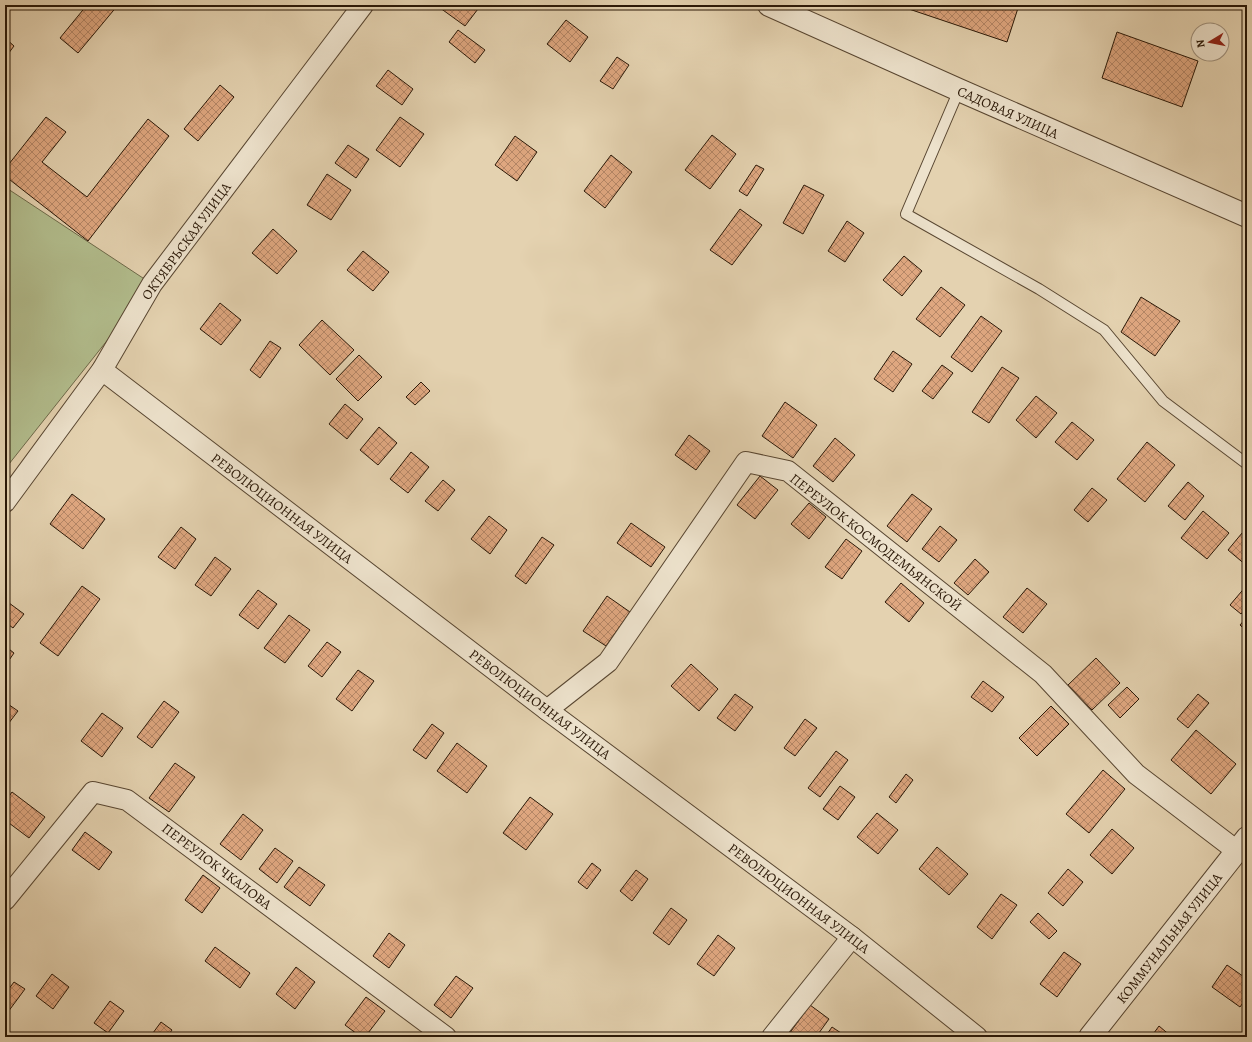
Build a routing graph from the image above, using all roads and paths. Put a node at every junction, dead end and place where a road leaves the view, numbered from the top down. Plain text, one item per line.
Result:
1 (363, 5) edge
2 (769, 5) edge
3 (958, 90) junction
4 (1247, 216) edge
5 (102, 370) junction
6 (1247, 464) edge
7 (5, 502) edge
8 (547, 710) junction
9 (1242, 845) edge
10 (5, 900) edge
11 (852, 937) junction
12 (446, 1037) edge
13 (772, 1037) edge
14 (977, 1037) edge
15 (1090, 1037) edge

1 - 5 street, ОКТЯБРЬСКАЯ УЛИЦА
2 - 3 street, САДОВАЯ УЛИЦА
3 - 4 street, САДОВАЯ УЛИЦА
3 - 6 lane
5 - 7 street, ОКТЯБРЬСКАЯ УЛИЦА
5 - 8 street, РЕВОЛЮЦИОННАЯ УЛИЦА
8 - 9 street, ПЕРЕУЛОК КОСМОДЕМЬЯНСКОЙ
8 - 11 street, РЕВОЛЮЦИОННАЯ УЛИЦА
9 - 15 street, КОММУНАЛЬНАЯ УЛИЦА
10 - 12 street, ПЕРЕУЛОК ЧКАЛОВА
11 - 13 street
11 - 14 street, РЕВОЛЮЦИОННАЯ УЛИЦА

